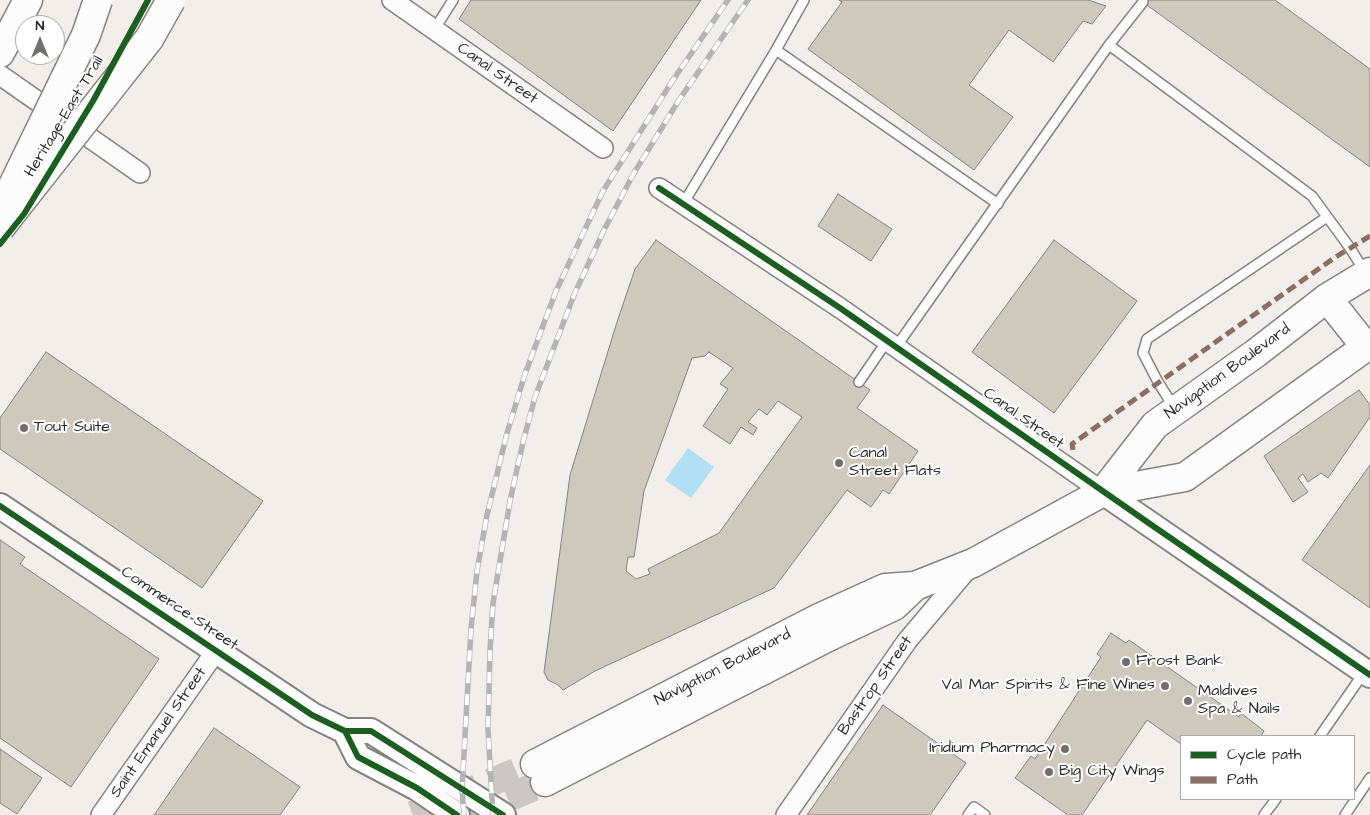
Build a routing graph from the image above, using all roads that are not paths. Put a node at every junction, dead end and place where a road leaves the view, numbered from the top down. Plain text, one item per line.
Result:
1 (28, 0) edge
2 (98, 0) edge
3 (171, 0) edge
4 (392, 0) edge
5 (453, 0) edge
6 (804, 0) edge
7 (1143, 2) dead end
8 (434, 30) junction
9 (1109, 45) junction
10 (776, 50) junction
11 (0, 53) edge
12 (0, 75) edge
13 (603, 148) dead end
14 (140, 173) dead end
15 (659, 188) dead end
16 (683, 204) junction
17 (998, 204) junction
18 (0, 211) edge
19 (1327, 217) junction
20 (0, 228) edge
21 (1368, 274) edge
22 (1327, 298) junction
23 (891, 344) junction
24 (1368, 346) edge
25 (859, 382) dead end
26 (1176, 411) junction
27 (1104, 492) junction
28 (0, 506) edge
29 (973, 563) junction
30 (216, 652) junction
31 (1368, 673) edge
32 (345, 731) junction
33 (1321, 735) edge
34 (540, 773) tunnel mouth
35 (1370, 778) edge
36 (1275, 800) edge
37 (101, 815) edge
38 (457, 815) edge
39 (503, 815) edge
40 (786, 815) edge
41 (968, 815) edge
42 (985, 815) edge
43 (1264, 815) edge
44 (1345, 815) edge

1 - 11 main road
2 - 18 main road, bridge
3 - 20 main road, bridge
4 - 8 street, Canal Street
5 - 8 lane
6 - 10 lane
7 - 9 lane
8 - 13 street, Canal Street
9 - 17 lane
9 - 19 lane
10 - 16 lane
10 - 17 lane
12 - 14 street
15 - 16 street, Canal Street
16 - 23 street, Canal Street
17 - 23 lane
19 - 21 lane
19 - 26 lane
21 - 22 main road, Navigation Boulevard
22 - 24 main road
22 - 26 main road, Navigation Boulevard
23 - 25 lane
23 - 27 street, Canal Street
24 - 27 main road, Navigation Boulevard
26 - 27 main road, Navigation Boulevard
27 - 29 main road, Navigation Boulevard
27 - 31 street, Canal Street
28 - 30 street, Commerce Street
29 - 34 main road, Navigation Boulevard
29 - 40 street, Bastrop Street
30 - 32 street, Commerce Street
30 - 37 street, Saint Emanuel Street
31 - 33 lane
32 - 38 street
32 - 39 street, Commerce Street
35 - 44 lane
36 - 43 lane
41 - 42 lane

